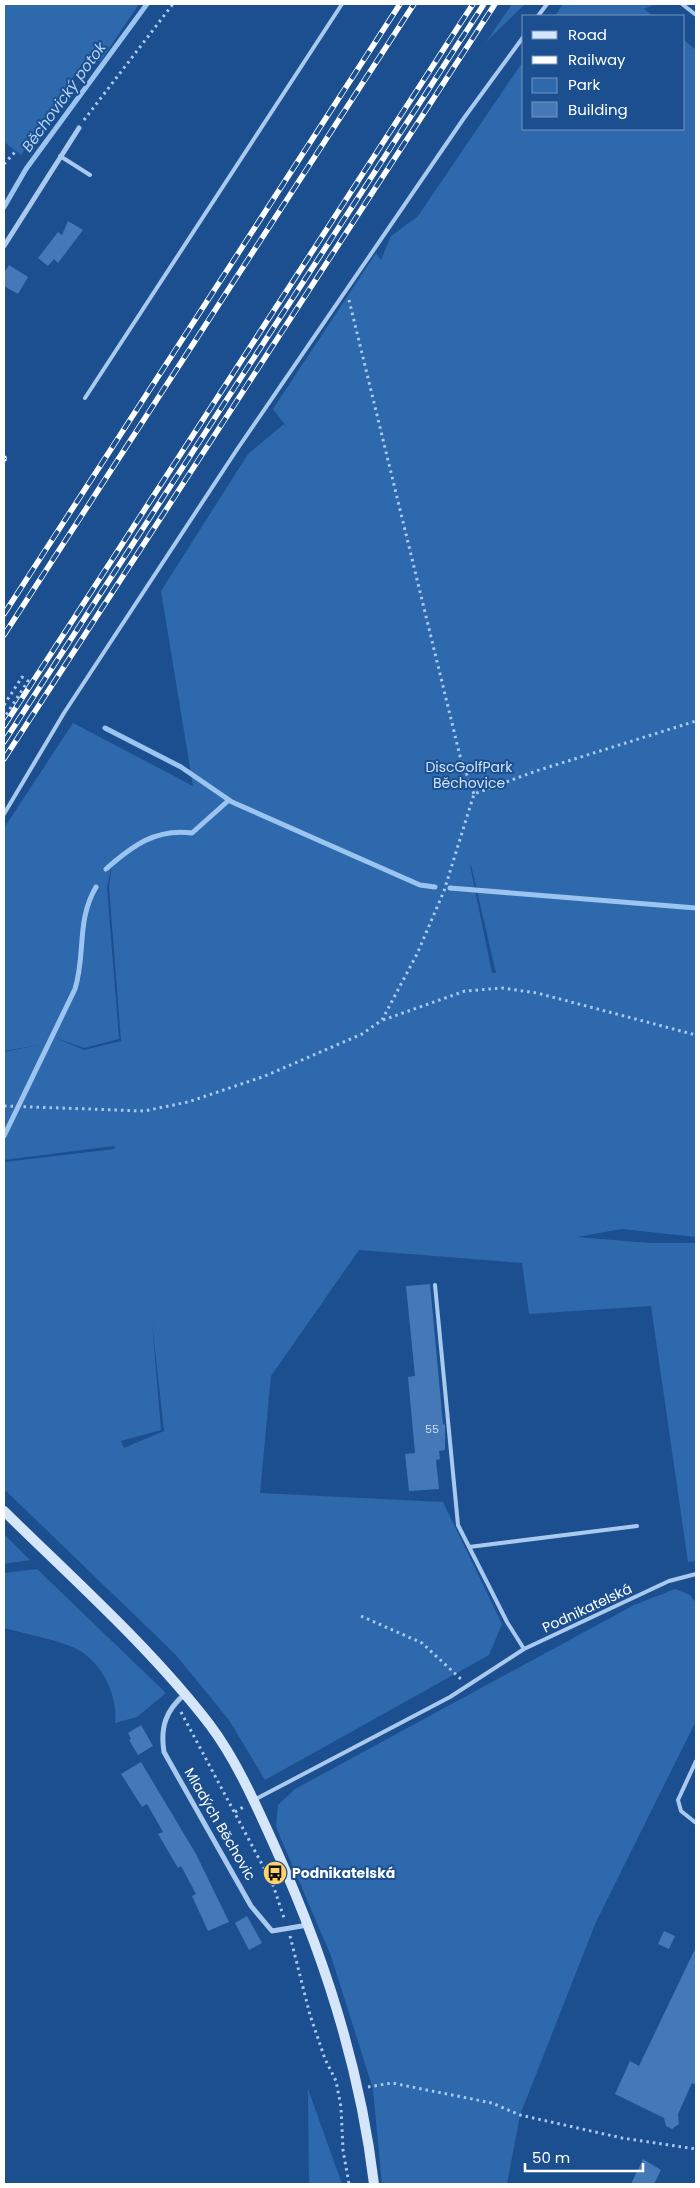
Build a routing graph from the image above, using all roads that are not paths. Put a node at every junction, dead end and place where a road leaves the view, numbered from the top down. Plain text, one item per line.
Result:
1 (342, 4) edge
2 (547, 4) edge
3 (682, 4) edge
4 (539, 15) edge
5 (696, 15) edge
6 (522, 39) edge
7 (79, 128) road end
8 (60, 156) junction
9 (90, 175) dead end
10 (4, 246) edge
11 (85, 398) dead end
12 (4, 814) edge
13 (435, 1285) dead end
14 (4, 1511) edge
15 (638, 1526) dead end
16 (470, 1547) junction
17 (696, 1575) edge
18 (524, 1649) junction
19 (185, 1694) junction
20 (696, 1761) edge
21 (254, 1800) junction
22 (696, 1823) edge
23 (308, 1925) junction
24 (374, 2184) edge

1 - 11 lane
2 - 4 lane
3 - 5 lane
6 - 12 lane
7 - 8 street
8 - 9 lane
8 - 10 street
13 - 16 lane
14 - 19 street
15 - 16 lane
16 - 18 lane
17 - 18 lane, Podnikatelská
18 - 21 lane, Podnikatelská
19 - 21 street
19 - 23 street, Mladých Běchovic
20 - 22 lane
21 - 23 street
23 - 24 street

